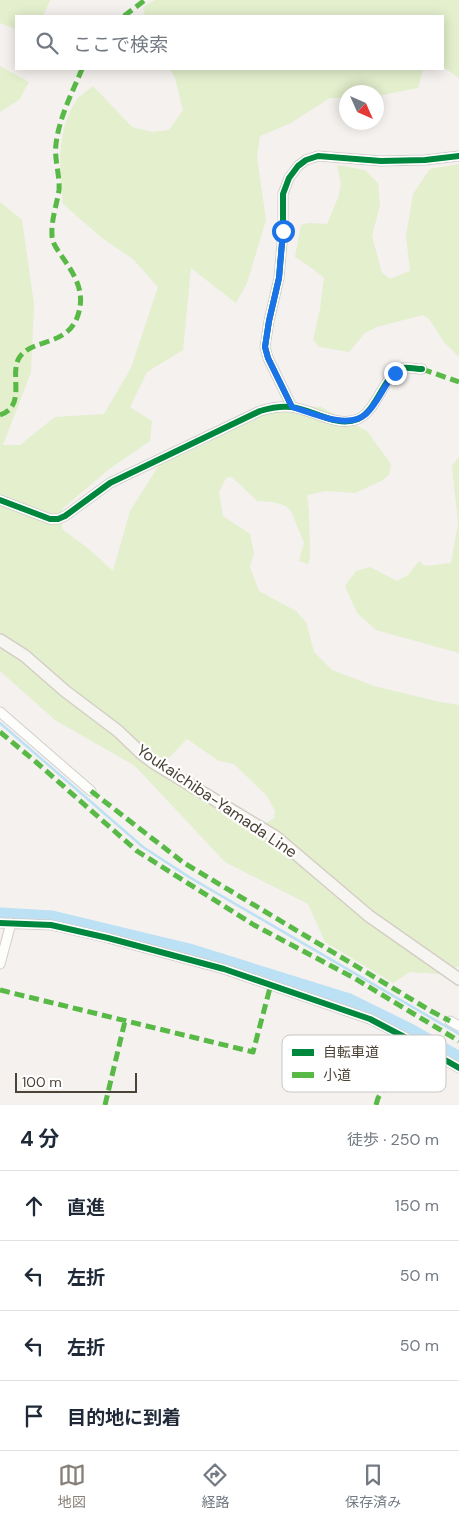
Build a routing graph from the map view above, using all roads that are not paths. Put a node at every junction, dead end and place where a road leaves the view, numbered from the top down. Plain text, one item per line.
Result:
1 (459, 156) edge
2 (422, 369) dead end
3 (292, 407) junction
4 (0, 500) edge
5 (0, 640) edge
6 (0, 712) edge
7 (91, 791) dead end
8 (0, 923) edge
9 (11, 923) junction
10 (0, 964) edge
11 (459, 979) edge
12 (450, 1021) dead end
13 (459, 1026) edge
14 (400, 1035) edge
15 (446, 1061) edge
16 (459, 1068) edge

1 - 3 street
2 - 3 street
3 - 4 street
5 - 11 main road, Youkaichiba-Yamada Line
6 - 7 street
8 - 9 street
9 - 10 street
9 - 14 street
12 - 13 street
15 - 16 street

